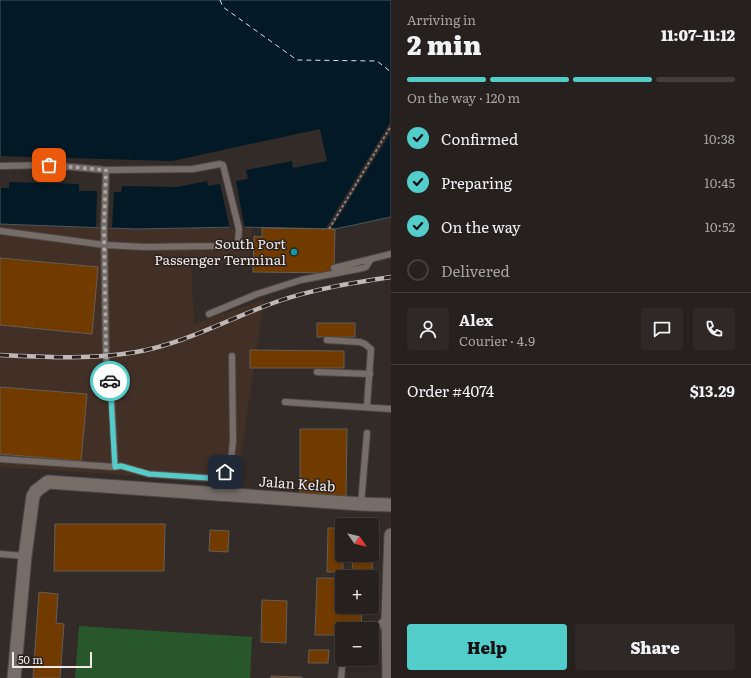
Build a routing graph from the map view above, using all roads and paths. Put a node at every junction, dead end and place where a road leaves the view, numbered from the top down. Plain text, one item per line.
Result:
1 (391, 126) edge
2 (0, 166) edge
3 (106, 170) junction
4 (329, 228) dead end
5 (0, 231) edge
6 (105, 245) junction
7 (391, 254) edge
8 (370, 259) junction
9 (334, 268) dead end
10 (209, 314) dead end
11 (327, 340) dead end
12 (232, 356) dead end
13 (317, 372) dead end
14 (370, 374) junction
15 (285, 402) dead end
16 (367, 406) junction
17 (391, 408) edge
18 (367, 434) dead end
19 (0, 459) edge
20 (115, 467) junction
21 (361, 504) junction
22 (391, 505) edge
23 (391, 534) edge
24 (0, 554) edge
25 (25, 556) junction
26 (388, 617) junction
27 (379, 626) edge
28 (342, 666) edge
29 (14, 678) edge
30 (341, 678) edge
31 (389, 678) edge

1 - 4 path
2 - 3 lane
3 - 6 lane
3 - 6 lane
5 - 6 lane
6 - 20 lane
7 - 8 lane
8 - 9 lane
8 - 10 lane
11 - 14 lane
12 - 20 lane
13 - 14 lane
14 - 16 lane
15 - 16 lane
16 - 17 lane
18 - 21 lane
19 - 20 lane
21 - 22 street, Jalan Kelab
21 - 25 street, Jalan Kelab
23 - 26 street
24 - 25 lane
25 - 29 street
26 - 27 lane
26 - 31 street
28 - 30 lane

